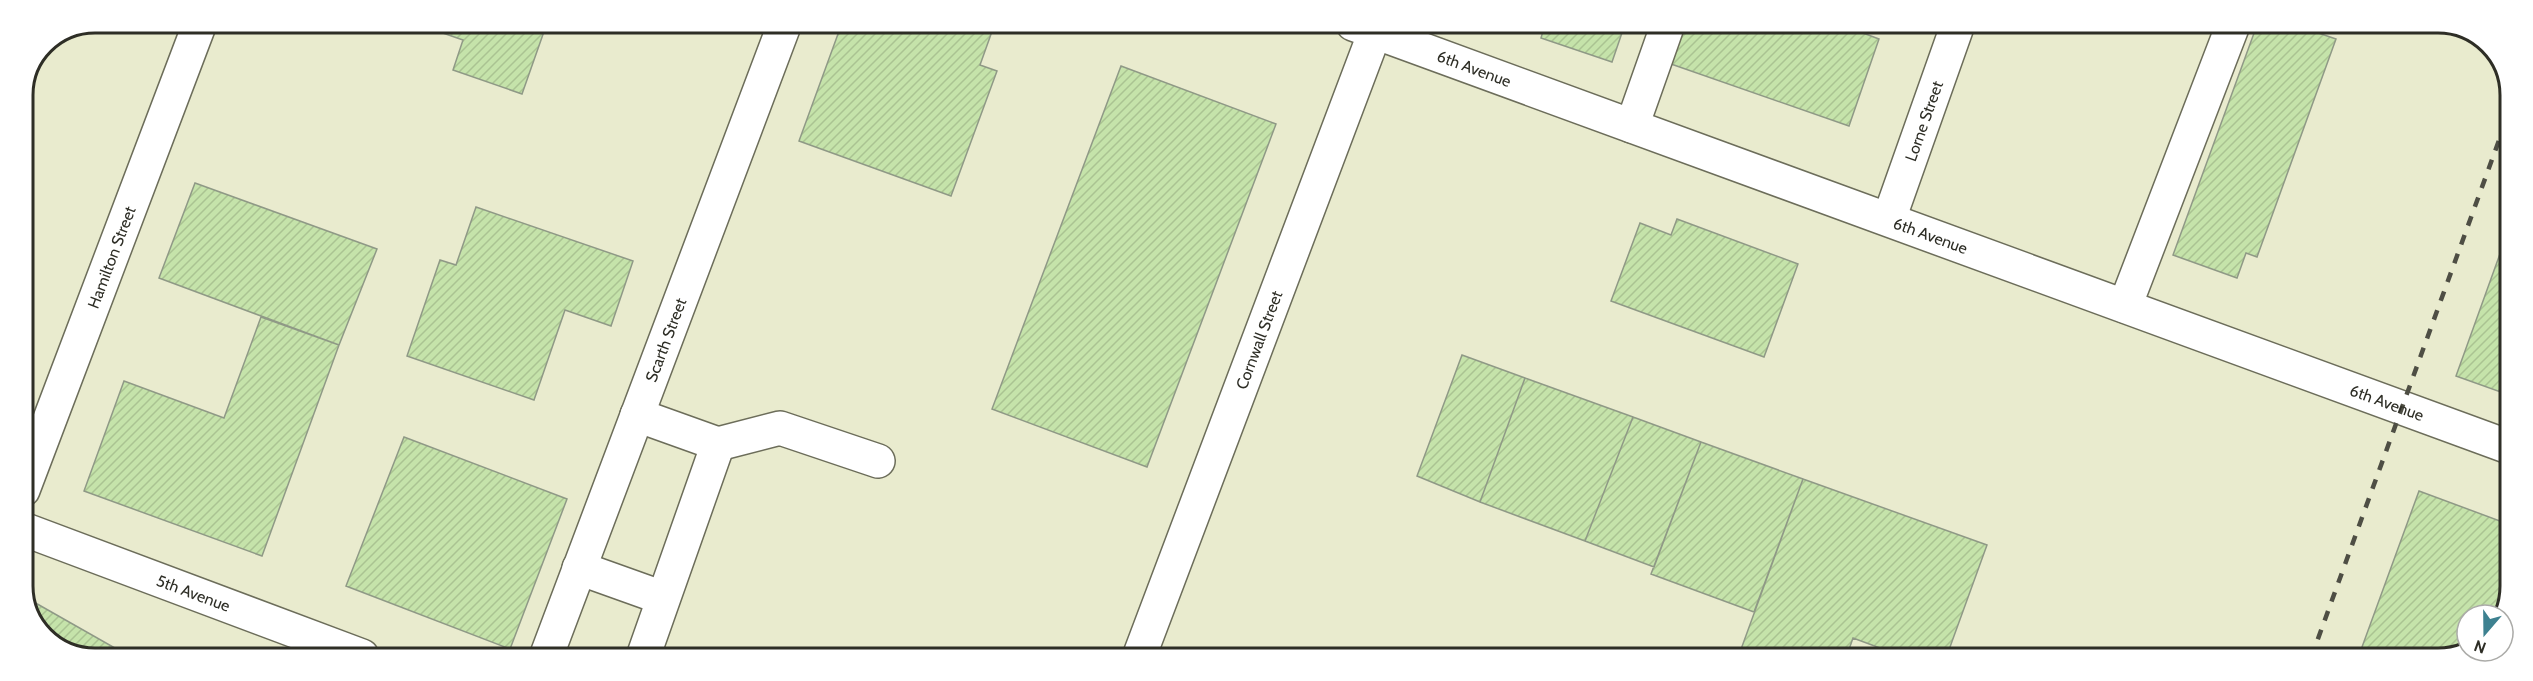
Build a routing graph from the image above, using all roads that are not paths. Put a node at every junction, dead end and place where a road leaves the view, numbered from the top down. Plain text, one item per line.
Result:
1 (196, 33) edge
2 (781, 33) edge
3 (1366, 33) edge
4 (1387, 33) edge
5 (1665, 33) edge
6 (1955, 33) edge
7 (2230, 33) edge
8 (1632, 126) junction
9 (1888, 219) junction
10 (2125, 306) junction
11 (637, 415) junction
12 (718, 444) junction
13 (2500, 444) edge
14 (878, 461) dead end
15 (33, 464) edge
16 (33, 533) edge
17 (579, 568) junction
18 (663, 598) junction
19 (341, 648) edge
20 (549, 648) edge
21 (646, 648) edge
22 (1142, 648) edge

1 - 15 street, Hamilton Street
2 - 11 street, Scarth Street
3 - 22 street, Cornwall Street
4 - 8 street, 6th Avenue
5 - 8 street
6 - 9 street, Lorne Street
7 - 10 street
8 - 9 street, 6th Avenue
9 - 10 street, 6th Avenue
10 - 13 street, 6th Avenue
11 - 12 street
11 - 17 street, Scarth Street
12 - 14 street
12 - 18 street
16 - 19 street, 5th Avenue
17 - 18 street
17 - 20 street, Scarth Street
18 - 21 street

